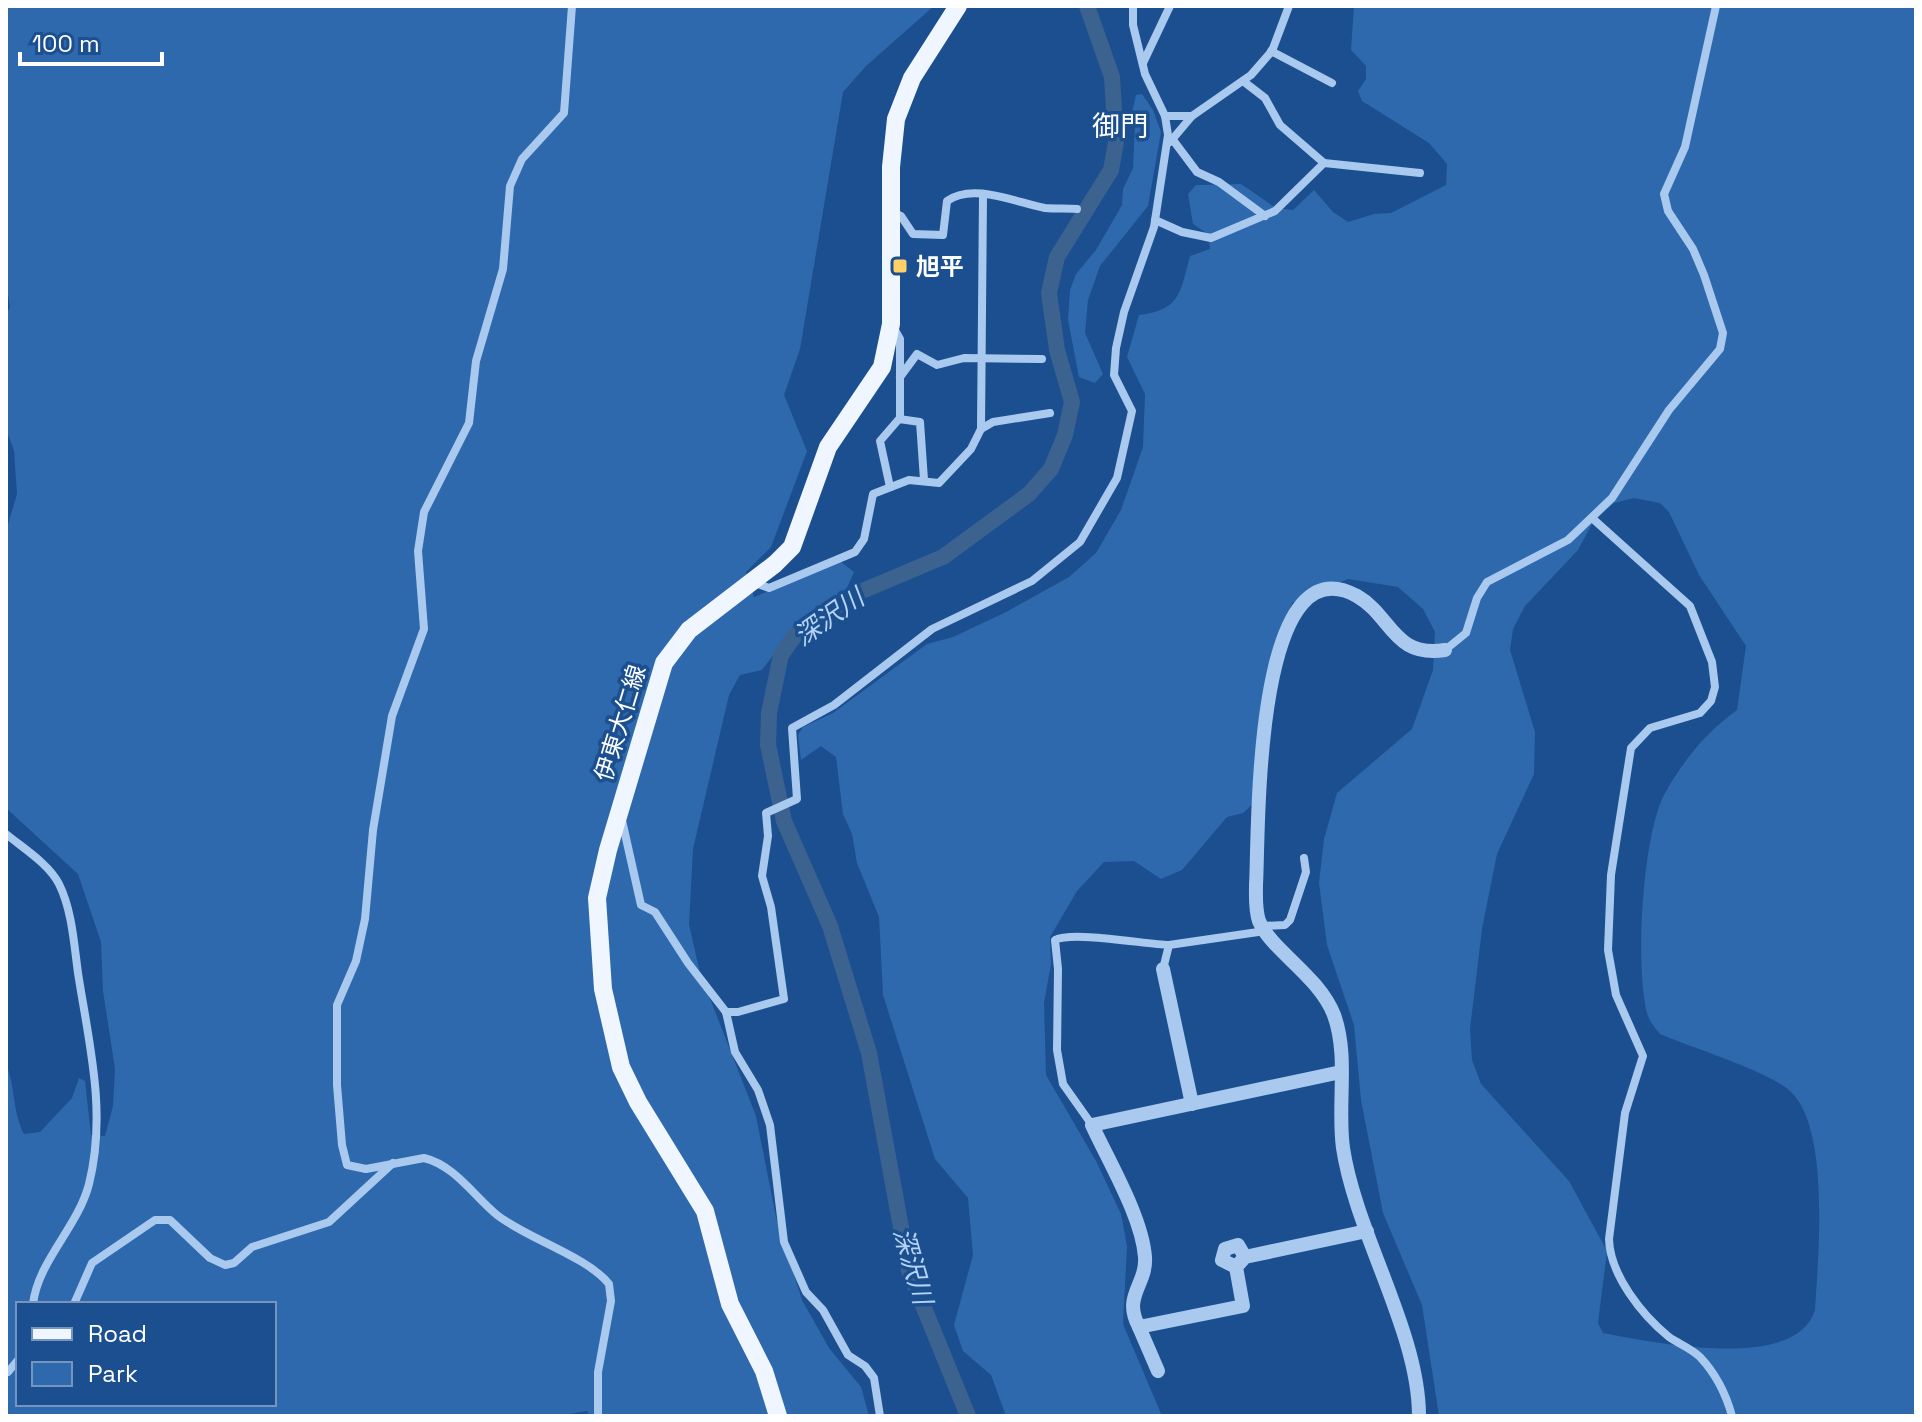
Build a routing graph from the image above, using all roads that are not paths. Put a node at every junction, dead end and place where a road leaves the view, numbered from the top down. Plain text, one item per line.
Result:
1 (572, 6) edge
2 (958, 6) edge
3 (1133, 6) edge
4 (1170, 6) edge
5 (1289, 6) edge
6 (1716, 6) edge
7 (1271, 51) junction
8 (1142, 64) junction
9 (1243, 81) junction
10 (1332, 83) dead end
11 (1165, 116) junction
12 (1192, 116) junction
13 (1170, 141) junction
14 (1324, 163) junction
15 (1420, 173) dead end
16 (983, 195) junction
17 (1077, 209) dead end
18 (890, 211) junction
19 (1265, 216) junction
20 (1155, 220) junction
21 (891, 324) junction
22 (981, 359) junction
23 (1042, 359) dead end
24 (900, 377) junction
25 (1050, 413) dead end
26 (900, 419) junction
27 (981, 429) junction
28 (924, 480) junction
29 (890, 487) junction
30 (1592, 518) junction
31 (752, 582) junction
32 (1445, 650) joint
33 (619, 810) junction
34 (6, 834) edge
35 (1304, 858) dead end
36 (1264, 929) junction
37 (1169, 945) junction
38 (1163, 969) joint
39 (726, 1012) junction
40 (1341, 1072) junction
41 (1192, 1104) junction
42 (1092, 1125) junction
43 (393, 1163) junction
44 (1367, 1231) junction
45 (33, 1302) edge
46 (75, 1302) edge
47 (1139, 1327) junction
48 (1158, 1371) dead end
49 (598, 1416) edge
50 (778, 1416) edge
51 (880, 1416) edge
52 (1419, 1416) edge
53 (1732, 1416) edge

1 - 43 street
2 - 18 main road, 伊東大仁線
3 - 8 street
4 - 8 street
5 - 7 street
6 - 30 street
7 - 9 street
7 - 10 street
8 - 11 street
9 - 12 street
9 - 14 street
11 - 12 street
11 - 13 street
12 - 13 street
13 - 19 street
13 - 20 street
14 - 15 street
14 - 19 street
16 - 17 street
16 - 18 street
16 - 22 street
18 - 21 main road, 伊東大仁線
19 - 20 street
20 - 39 street
21 - 24 street
21 - 31 main road, 伊東大仁線
22 - 23 street
22 - 24 street
22 - 27 street
24 - 26 street
25 - 27 street
26 - 28 street
26 - 29 street
27 - 28 street
28 - 29 street
29 - 31 street
30 - 32 street
30 - 53 street
31 - 33 main road, 伊東大仁線
32 - 36 street
33 - 39 street
33 - 50 main road, 伊東大仁線
34 - 45 street
35 - 36 street
36 - 37 street
36 - 40 street
37 - 38 street
37 - 42 street
38 - 41 street
39 - 51 street
40 - 41 street
40 - 44 street
41 - 42 street
42 - 47 street
43 - 46 street
43 - 49 street
44 - 47 street
44 - 52 street
47 - 48 street

